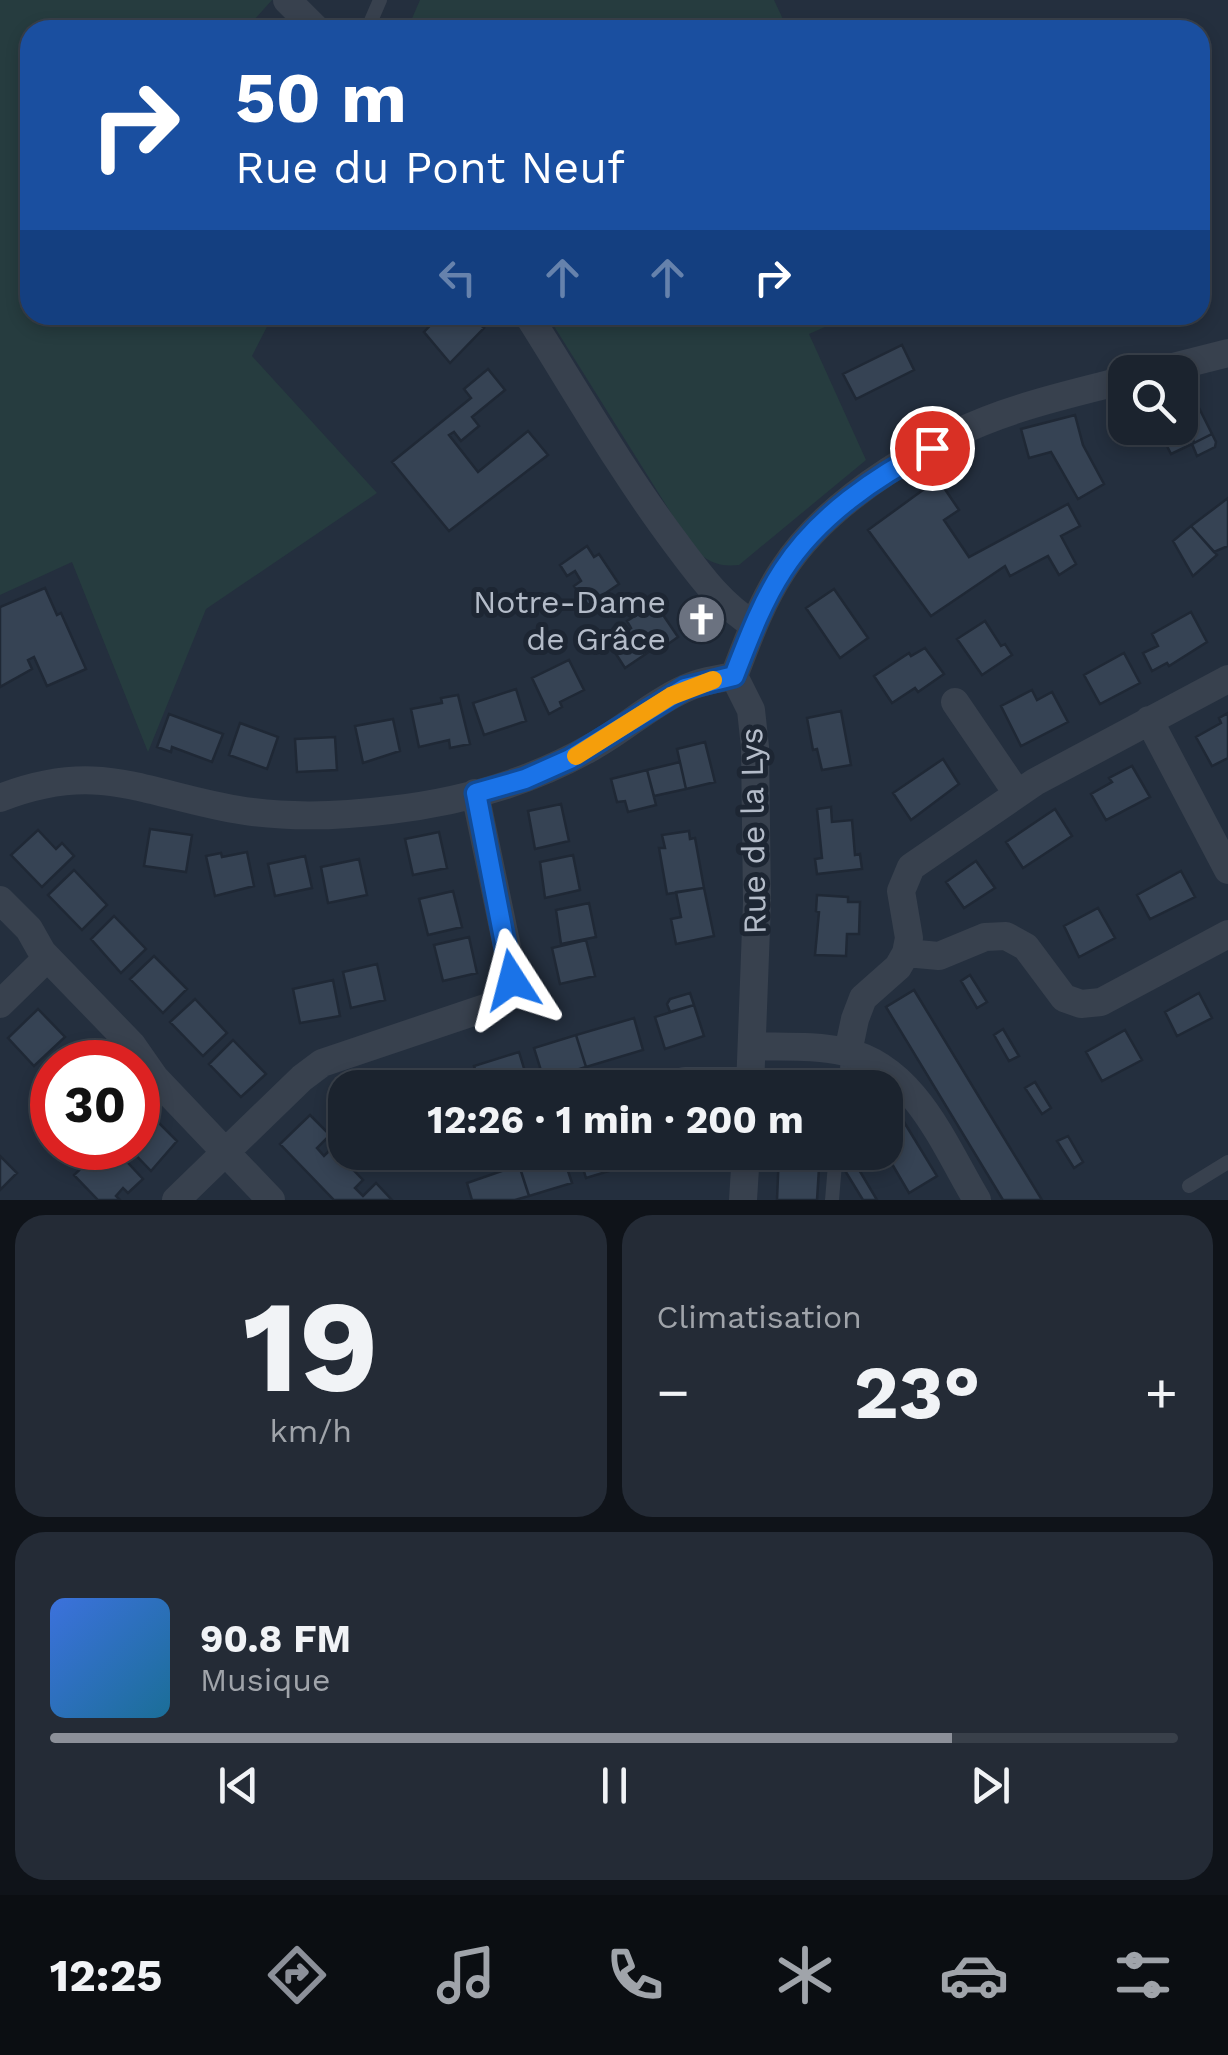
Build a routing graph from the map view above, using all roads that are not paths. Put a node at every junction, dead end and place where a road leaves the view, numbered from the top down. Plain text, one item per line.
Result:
1 (288, 0) edge
2 (307, 20) edge
3 (534, 325) edge
4 (1228, 353) edge
5 (1198, 361) edge
6 (1108, 384) edge
7 (754, 625) junction
8 (734, 676) junction
9 (1228, 679) edge
10 (955, 702) dead end
11 (1149, 720) junction
12 (476, 793) junction
13 (1017, 794) junction
14 (0, 798) edge
15 (1228, 870) edge
16 (0, 900) edge
17 (1228, 934) edge
18 (906, 953) junction
19 (47, 958) junction
20 (0, 1004) edge
21 (752, 1046) junction
22 (848, 1052) junction
23 (751, 1070) edge
24 (847, 1070) edge
25 (226, 1152) junction
26 (1228, 1162) edge
27 (745, 1170) edge
28 (834, 1170) edge
29 (1188, 1186) dead end
30 (176, 1200) edge
31 (271, 1200) edge
32 (744, 1200) edge
33 (832, 1200) edge
34 (977, 1200) edge

1 - 2 street
3 - 7 street
4 - 5 street
6 - 7 street
7 - 8 street
8 - 12 street
8 - 21 street, Rue de la Lys
9 - 11 street
10 - 13 street
11 - 13 street
11 - 15 street
12 - 14 street
12 - 25 street
13 - 18 street
16 - 19 street
17 - 18 street
18 - 22 street
19 - 20 street
19 - 25 street
21 - 22 street
21 - 23 street, Rue de la Lys
22 - 24 lane
22 - 34 street
25 - 30 street
25 - 31 street
26 - 29 lane
27 - 32 street
28 - 33 lane

